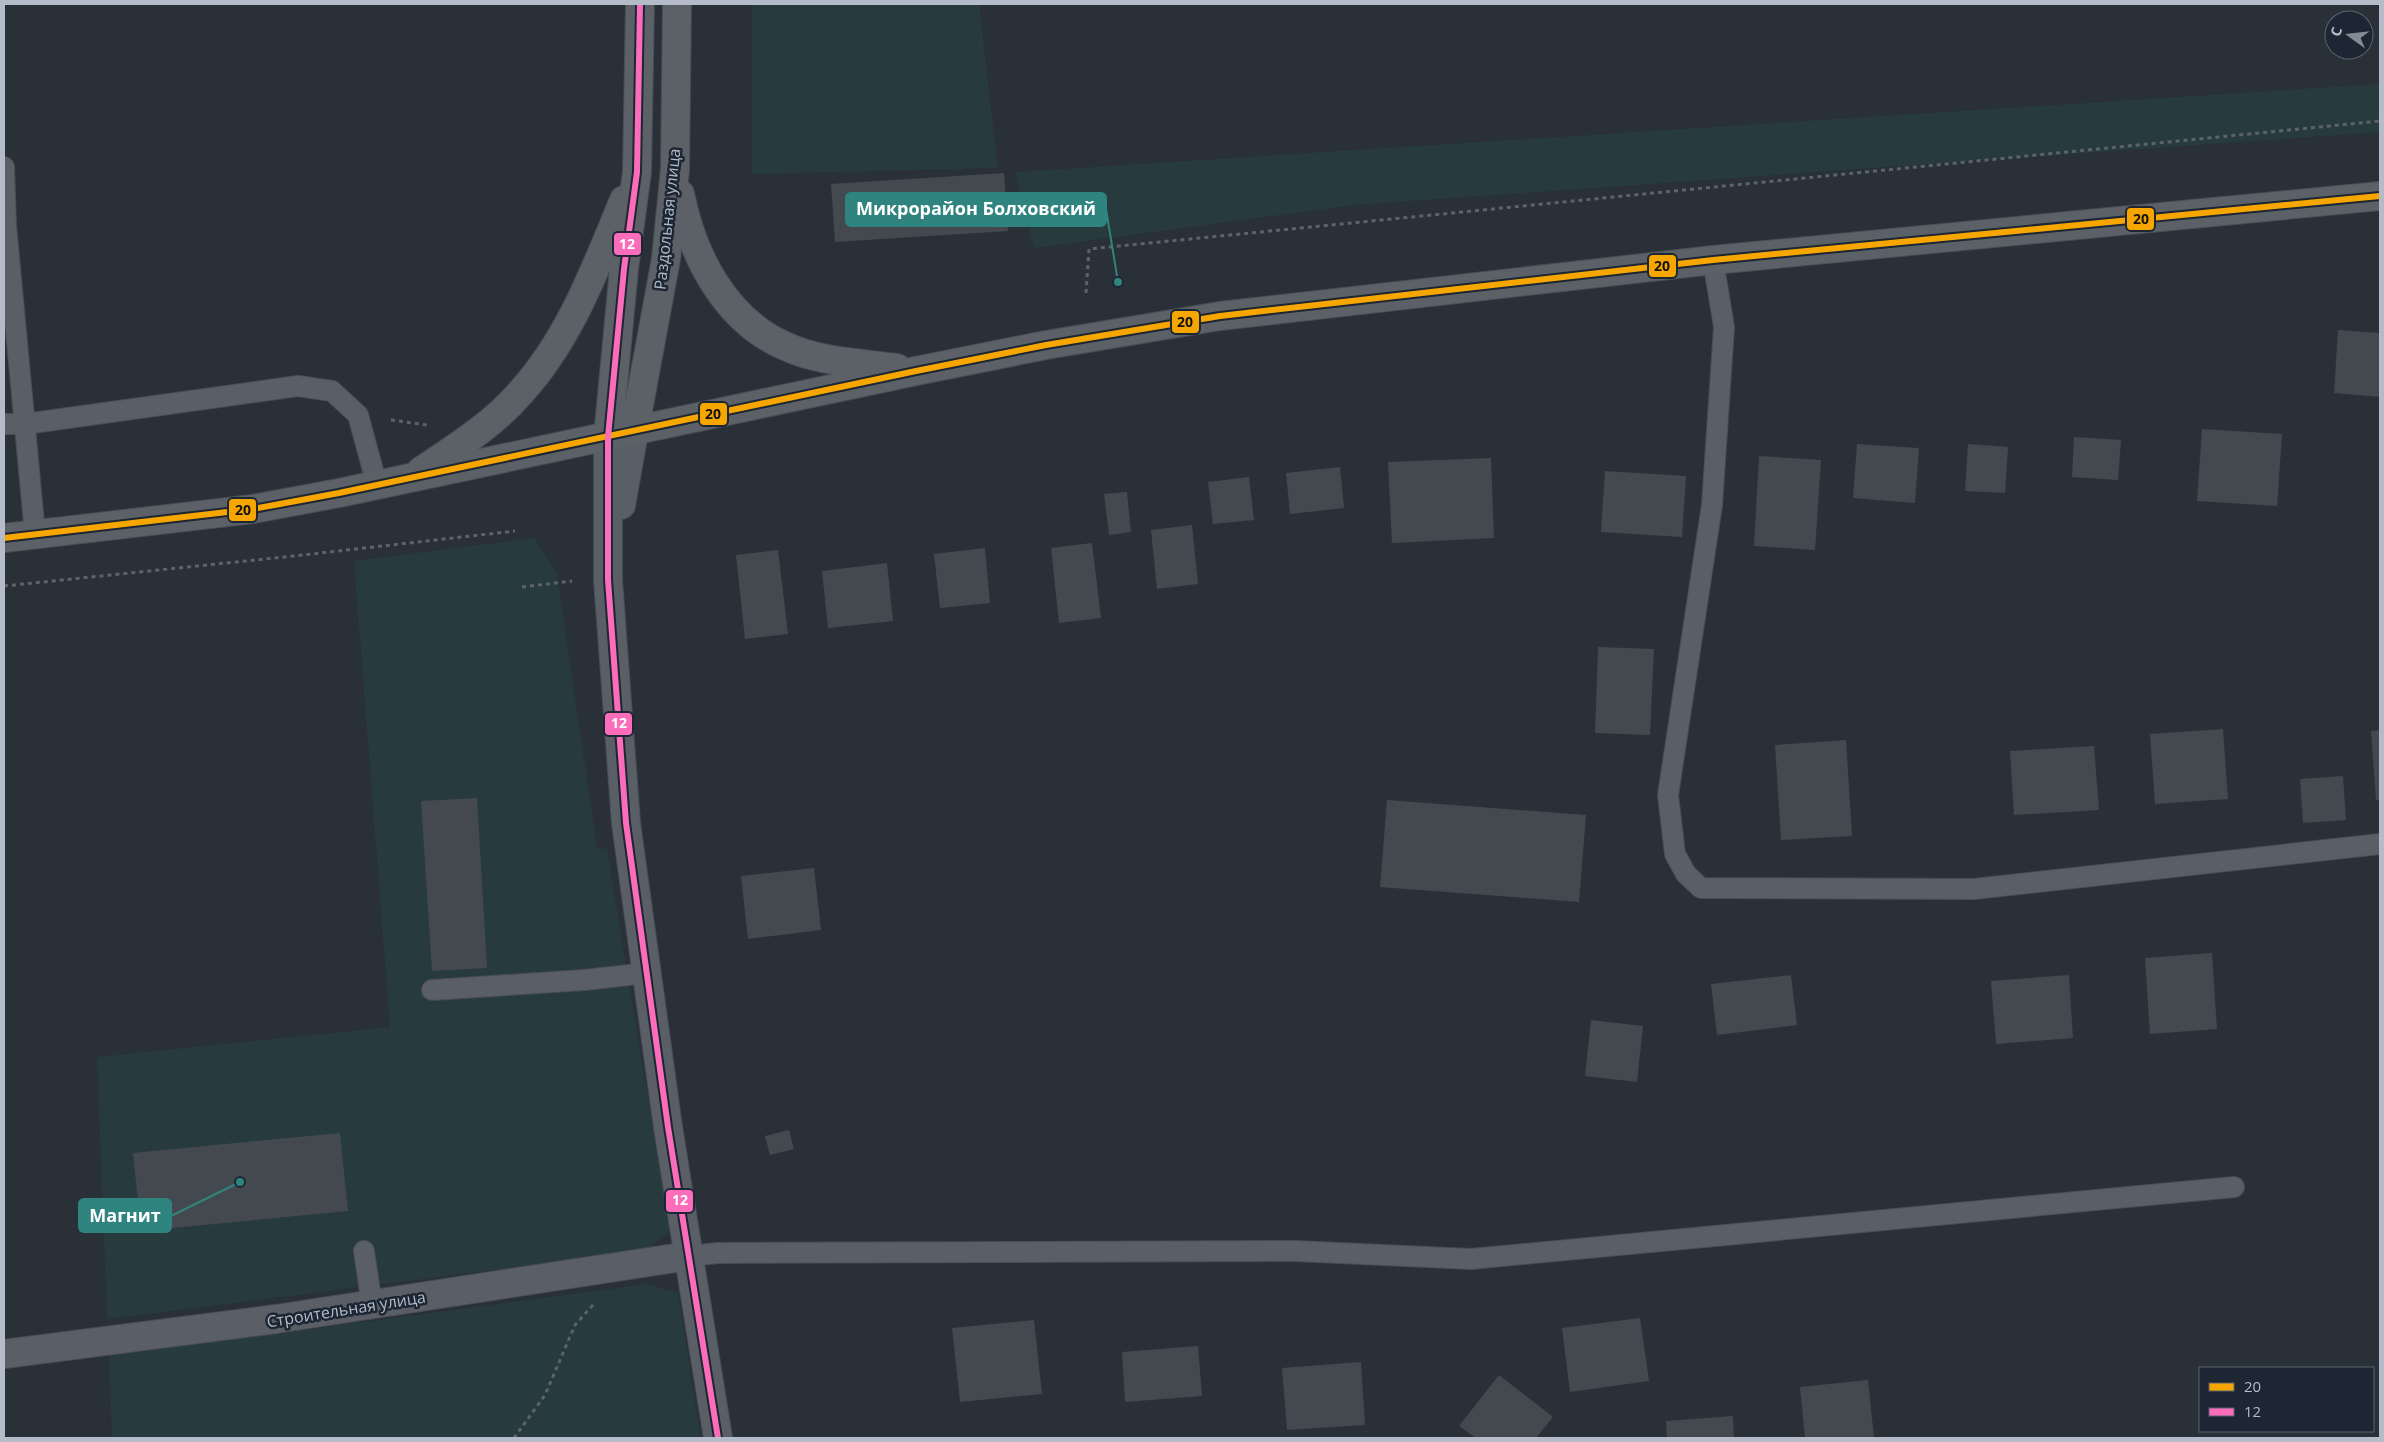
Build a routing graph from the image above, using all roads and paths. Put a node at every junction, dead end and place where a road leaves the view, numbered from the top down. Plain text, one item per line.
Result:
1 (640, 4) edge
2 (677, 4) edge
3 (2380, 121) edge
4 (4, 167) edge
5 (675, 169) junction
6 (637, 172) junction
7 (2380, 196) edge
8 (1713, 260) junction
9 (1086, 293) dead end
10 (916, 371) junction
11 (358, 415) junction
12 (434, 422) dead end
13 (4, 424) edge
14 (25, 424) junction
15 (621, 434) junction
16 (409, 479) junction
17 (377, 485) junction
18 (515, 531) dead end
19 (35, 534) junction
20 (4, 538) edge
21 (572, 582) dead end
22 (4, 586) edge
23 (522, 587) dead end
24 (2380, 844) edge
25 (647, 973) junction
26 (432, 990) dead end
27 (2234, 1186) dead end
28 (364, 1251) dead end
29 (688, 1256) junction
30 (628, 1266) junction
31 (372, 1305) junction
32 (4, 1354) edge
33 (514, 1438) edge
34 (718, 1438) edge

1 - 6 main road
2 - 5 main road, Раздольная улица
3 - 9 path
4 - 14 lane
5 - 10 main road
5 - 15 main road, Раздольная улица
6 - 15 main road
6 - 16 main road
7 - 8 main road
8 - 10 main road
8 - 24 lane
10 - 15 main road
11 - 12 path
11 - 14 lane
11 - 17 lane
13 - 14 lane
14 - 19 lane
15 - 16 main road
15 - 25 street
16 - 17 main road
17 - 19 main road
18 - 22 path
19 - 20 main road
21 - 23 path
25 - 26 lane
25 - 29 street
27 - 29 lane
28 - 31 lane
29 - 30 street, Строительная улица
29 - 34 street
30 - 31 street, Строительная улица
30 - 33 path
31 - 32 street, Строительная улица

